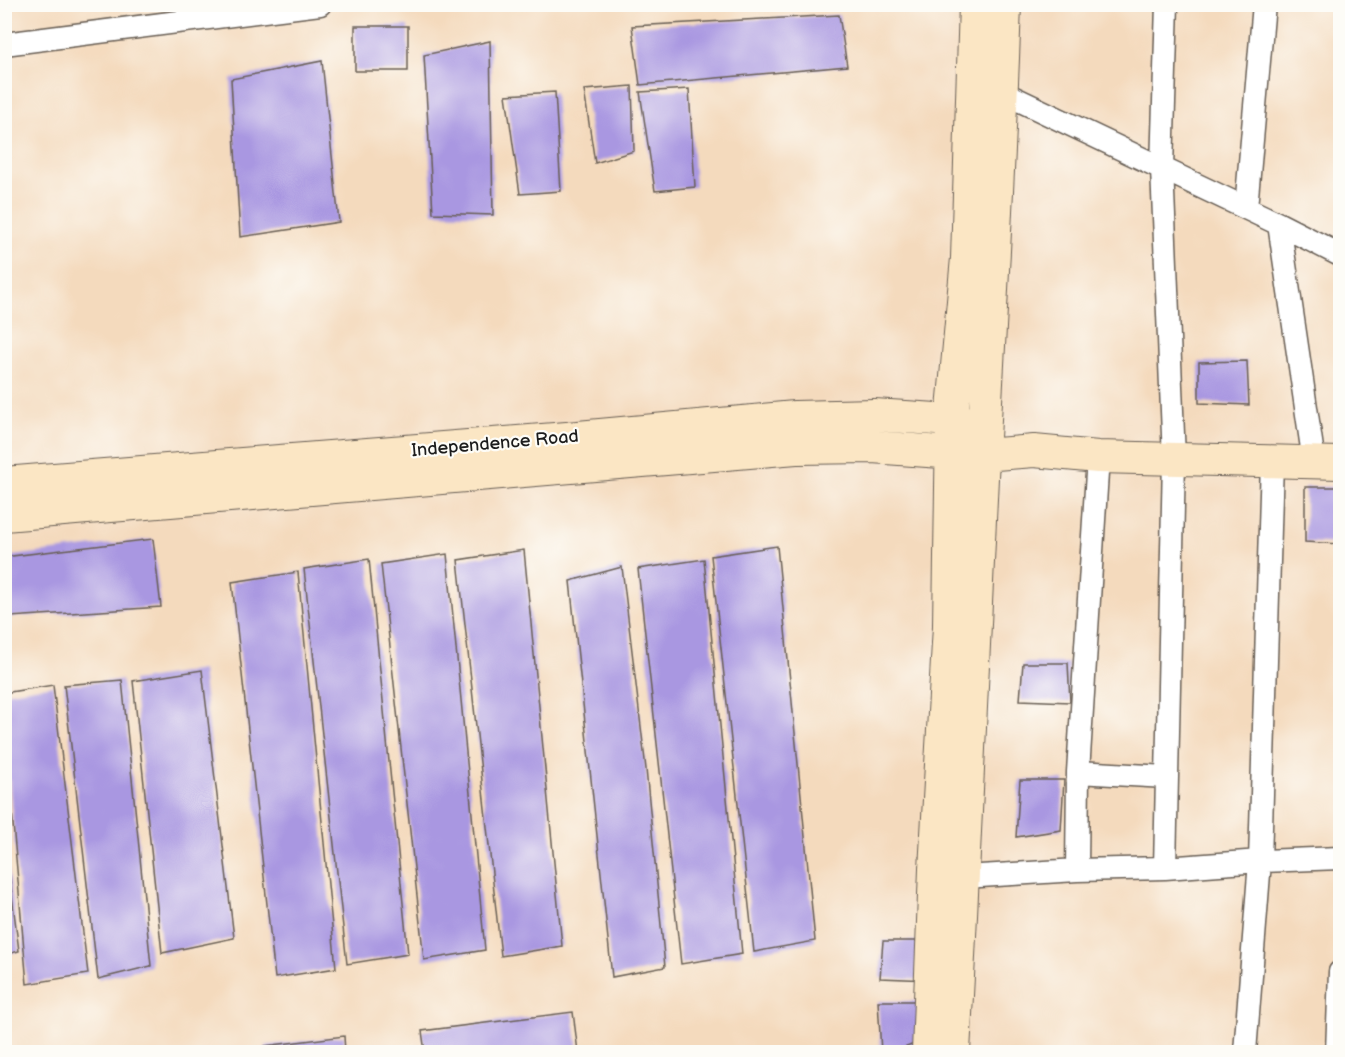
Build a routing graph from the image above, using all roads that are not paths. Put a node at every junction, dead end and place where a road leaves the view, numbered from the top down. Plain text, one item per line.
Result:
1 (320, 4) edge
2 (975, 4) edge
3 (1005, 4) edge
4 (1167, 4) edge
5 (1263, 4) edge
6 (4, 44) edge
7 (1002, 92) junction
8 (1162, 168) junction
9 (1246, 208) junction
10 (1279, 224) junction
11 (1341, 255) edge
12 (952, 420) junction
13 (984, 440) junction
14 (952, 452) junction
15 (1098, 457) junction
16 (1174, 459) junction
17 (1272, 462) junction
18 (1327, 462) edge
19 (4, 483) edge
20 (4, 516) edge
21 (1078, 772) junction
22 (1166, 777) junction
23 (1341, 858) edge
24 (1260, 861) junction
25 (1165, 868) junction
26 (1077, 870) junction
27 (964, 877) junction
28 (1341, 972) edge
29 (928, 1053) edge
30 (954, 1053) edge
31 (1245, 1053) edge
32 (1336, 1053) edge

1 - 6 street
2 - 12 main road
3 - 7 main road
4 - 8 street
5 - 9 street
7 - 8 street
7 - 13 main road
8 - 9 street
8 - 16 street
9 - 10 street
10 - 11 street
10 - 18 street
12 - 13 main road, Independence Road
12 - 14 main road
12 - 19 main road, Independence Road
13 - 14 main road, Independence Road
13 - 15 main road
13 - 27 main road
14 - 20 main road, Independence Road
14 - 29 main road
15 - 16 main road
15 - 21 street
16 - 17 main road
16 - 22 street
17 - 18 main road
17 - 24 street
21 - 22 street
21 - 26 street
22 - 25 street
23 - 24 street
24 - 25 street
24 - 31 street
25 - 26 street
26 - 27 street
27 - 30 main road
28 - 32 street

